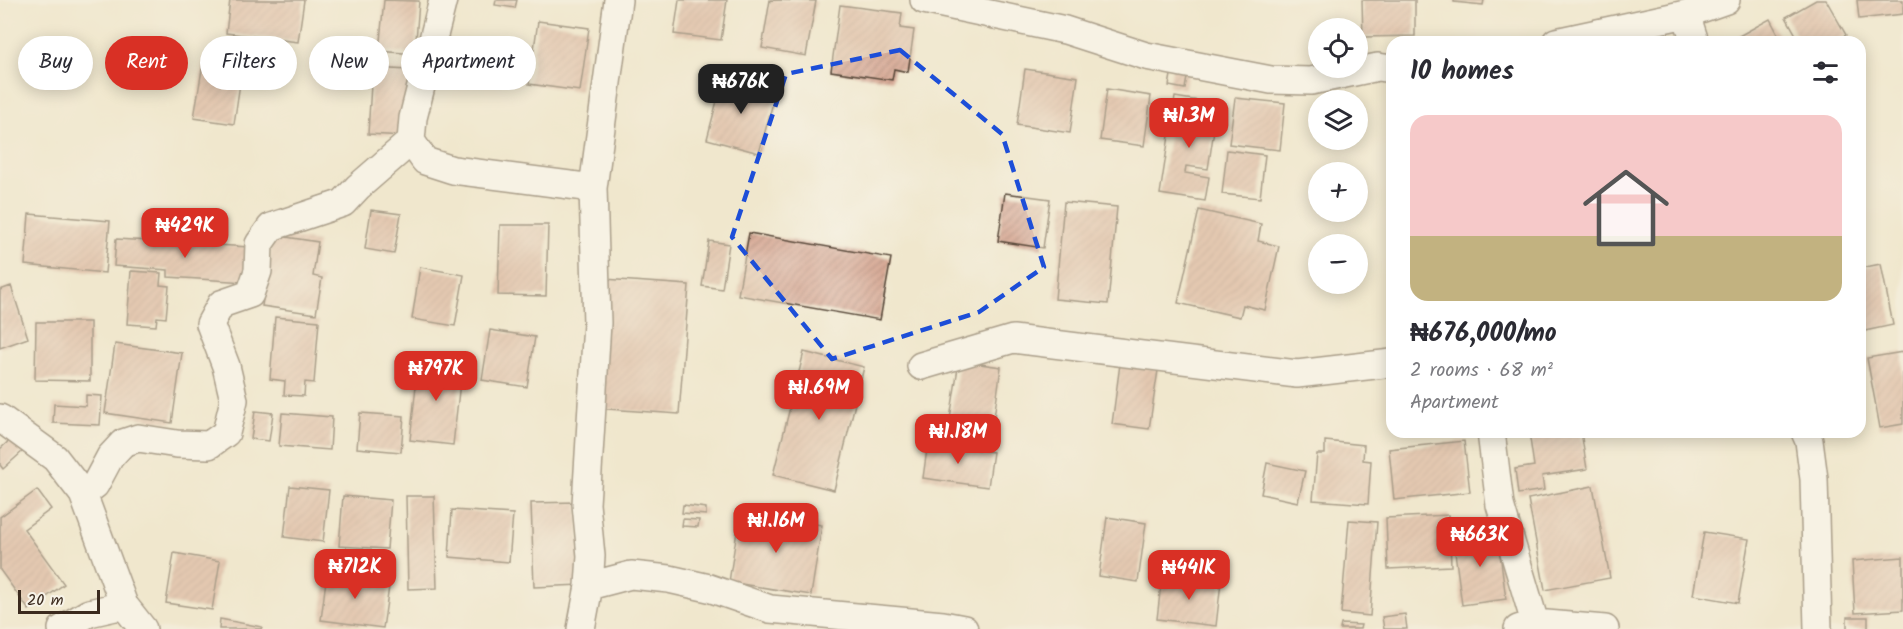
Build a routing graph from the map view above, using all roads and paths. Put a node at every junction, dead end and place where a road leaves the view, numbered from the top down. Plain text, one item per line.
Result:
1 (443, 0) edge
2 (618, 0) edge
3 (924, 0) edge
4 (1726, 0) edge
5 (1686, 14) junction
6 (1585, 36) edge
7 (1693, 36) edge
8 (1386, 68) edge
9 (411, 141) junction
10 (593, 188) junction
11 (1386, 364) edge
12 (921, 366) dead end
13 (0, 418) edge
14 (1492, 438) edge
15 (1808, 438) edge
16 (83, 494) junction
17 (589, 586) junction
18 (124, 605) junction
19 (1526, 626) edge
20 (62, 629) edge
21 (143, 629) edge
22 (581, 629) edge
23 (964, 629) edge
24 (1605, 629) edge
25 (1818, 629) edge

1 - 9 street
2 - 10 street
3 - 8 street
4 - 5 street
5 - 6 street
5 - 7 street
9 - 10 street
9 - 16 street
10 - 17 street
11 - 12 street
13 - 16 street
14 - 19 street
15 - 25 street
16 - 18 street
17 - 22 street
17 - 23 street
18 - 20 street
18 - 21 street
19 - 24 street

